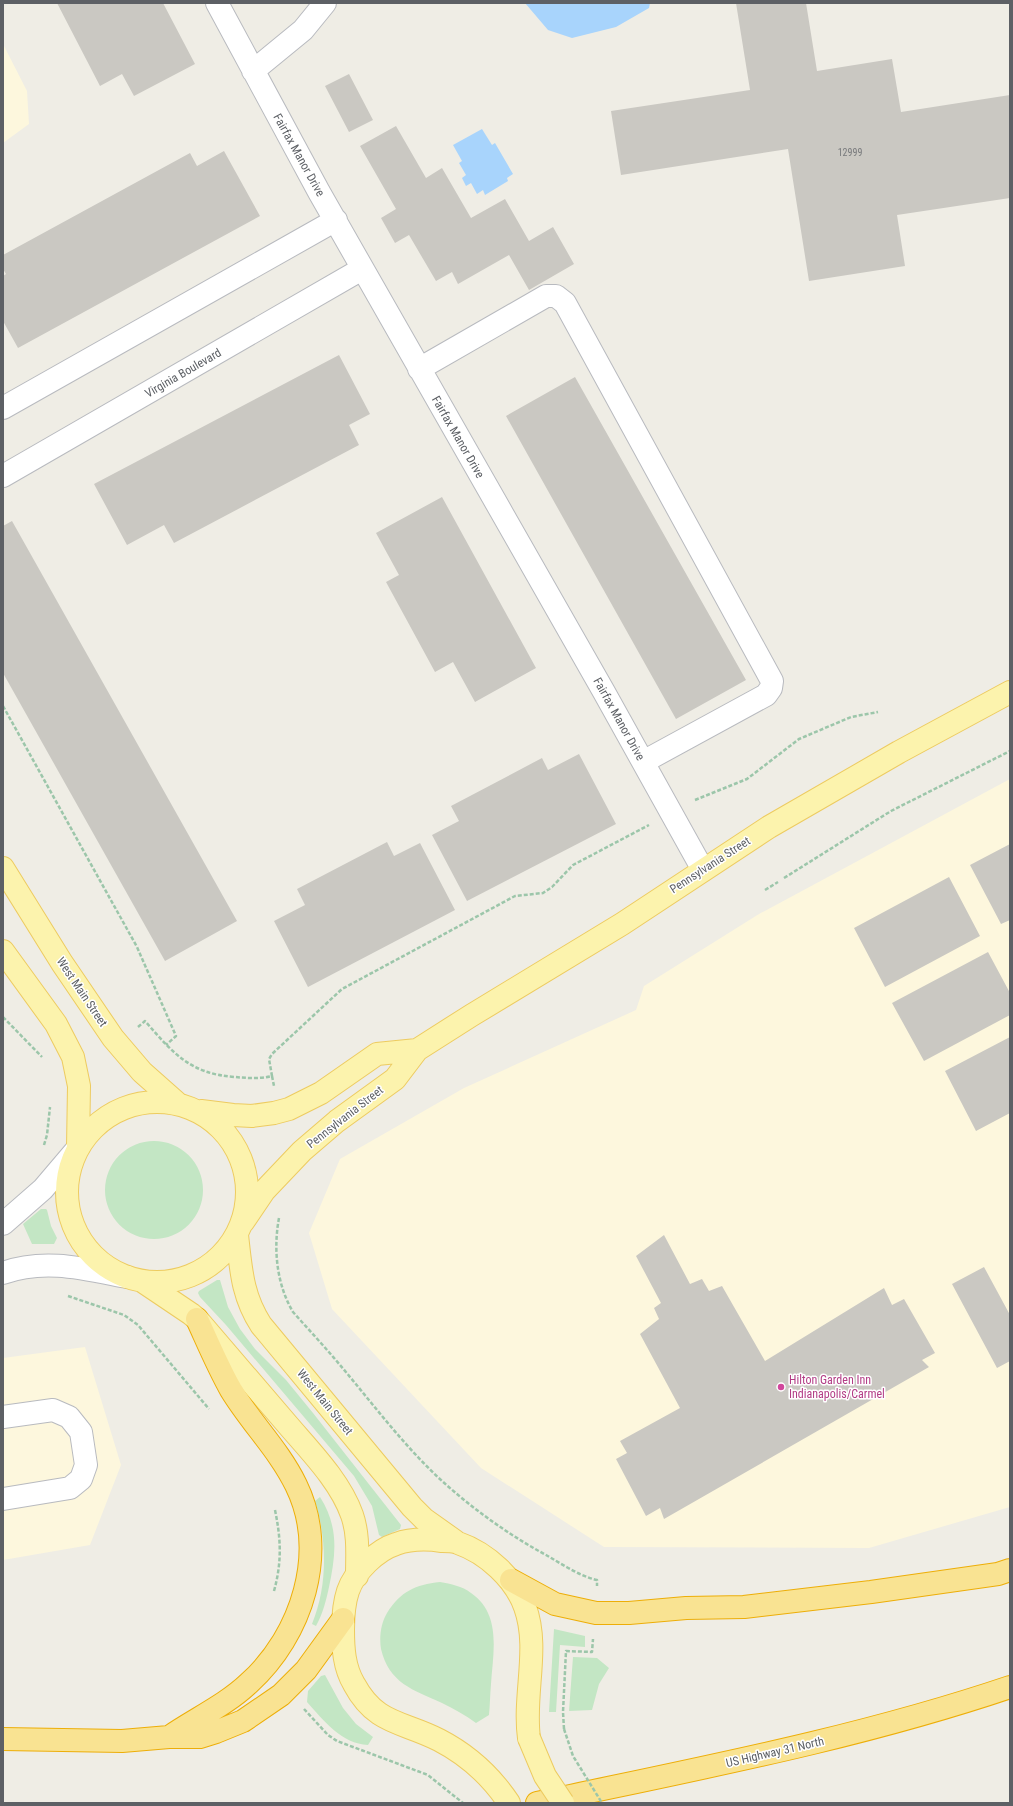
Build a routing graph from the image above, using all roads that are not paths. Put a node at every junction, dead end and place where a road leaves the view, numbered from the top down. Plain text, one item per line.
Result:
1 (217, 3) edge
2 (325, 3) edge
3 (253, 71) junction
4 (336, 220) junction
5 (362, 269) junction
6 (419, 369) junction
7 (3, 408) edge
8 (3, 476) edge
9 (1010, 692) edge
10 (643, 762) junction
11 (3, 868) edge
12 (703, 870) junction
13 (3, 951) edge
14 (417, 1050) junction
15 (177, 1103) junction
16 (199, 1111) junction
17 (78, 1148) junction
18 (3, 1224) edge
19 (240, 1228) junction
20 (3, 1273) edge
21 (135, 1279) junction
22 (197, 1319) junction
23 (3, 1417) edge
24 (3, 1499) edge
25 (458, 1542) junction
26 (1010, 1570) edge
27 (357, 1576) junction
28 (511, 1580) junction
29 (343, 1618) junction
30 (1010, 1687) edge
31 (169, 1737) junction
32 (3, 1739) edge
33 (509, 1803) edge
34 (537, 1803) edge
35 (563, 1803) edge

1 - 3 street, Fairfax Manor Drive
2 - 3 street
3 - 4 street, Fairfax Manor Drive
4 - 5 street, Fairfax Manor Drive
4 - 7 street
5 - 6 street, Fairfax Manor Drive
5 - 8 street, Virginia Boulevard
6 - 10 street, Fairfax Manor Drive
6 - 10 street
9 - 12 main road, Pennsylvania Street
10 - 12 street, Fairfax Manor Drive
11 - 15 main road, West Main Street
12 - 14 main road, Pennsylvania Street
13 - 17 main road
14 - 16 main road, Pennsylvania Street
14 - 19 main road, Pennsylvania Street
15 - 16 main road
15 - 17 main road
16 - 19 main road
17 - 18 street
17 - 21 main road
19 - 21 main road, Pennsylvania Street
19 - 25 main road, West Main Street
20 - 21 street
21 - 22 main road
22 - 27 main road
22 - 31 highway
23 - 24 street
25 - 27 main road
25 - 28 main road, West Main Street
26 - 28 highway
27 - 29 main road
28 - 35 main road, West Main Street, bridge
29 - 31 highway
29 - 33 main road
30 - 34 highway, US Highway 31 North
31 - 32 highway

